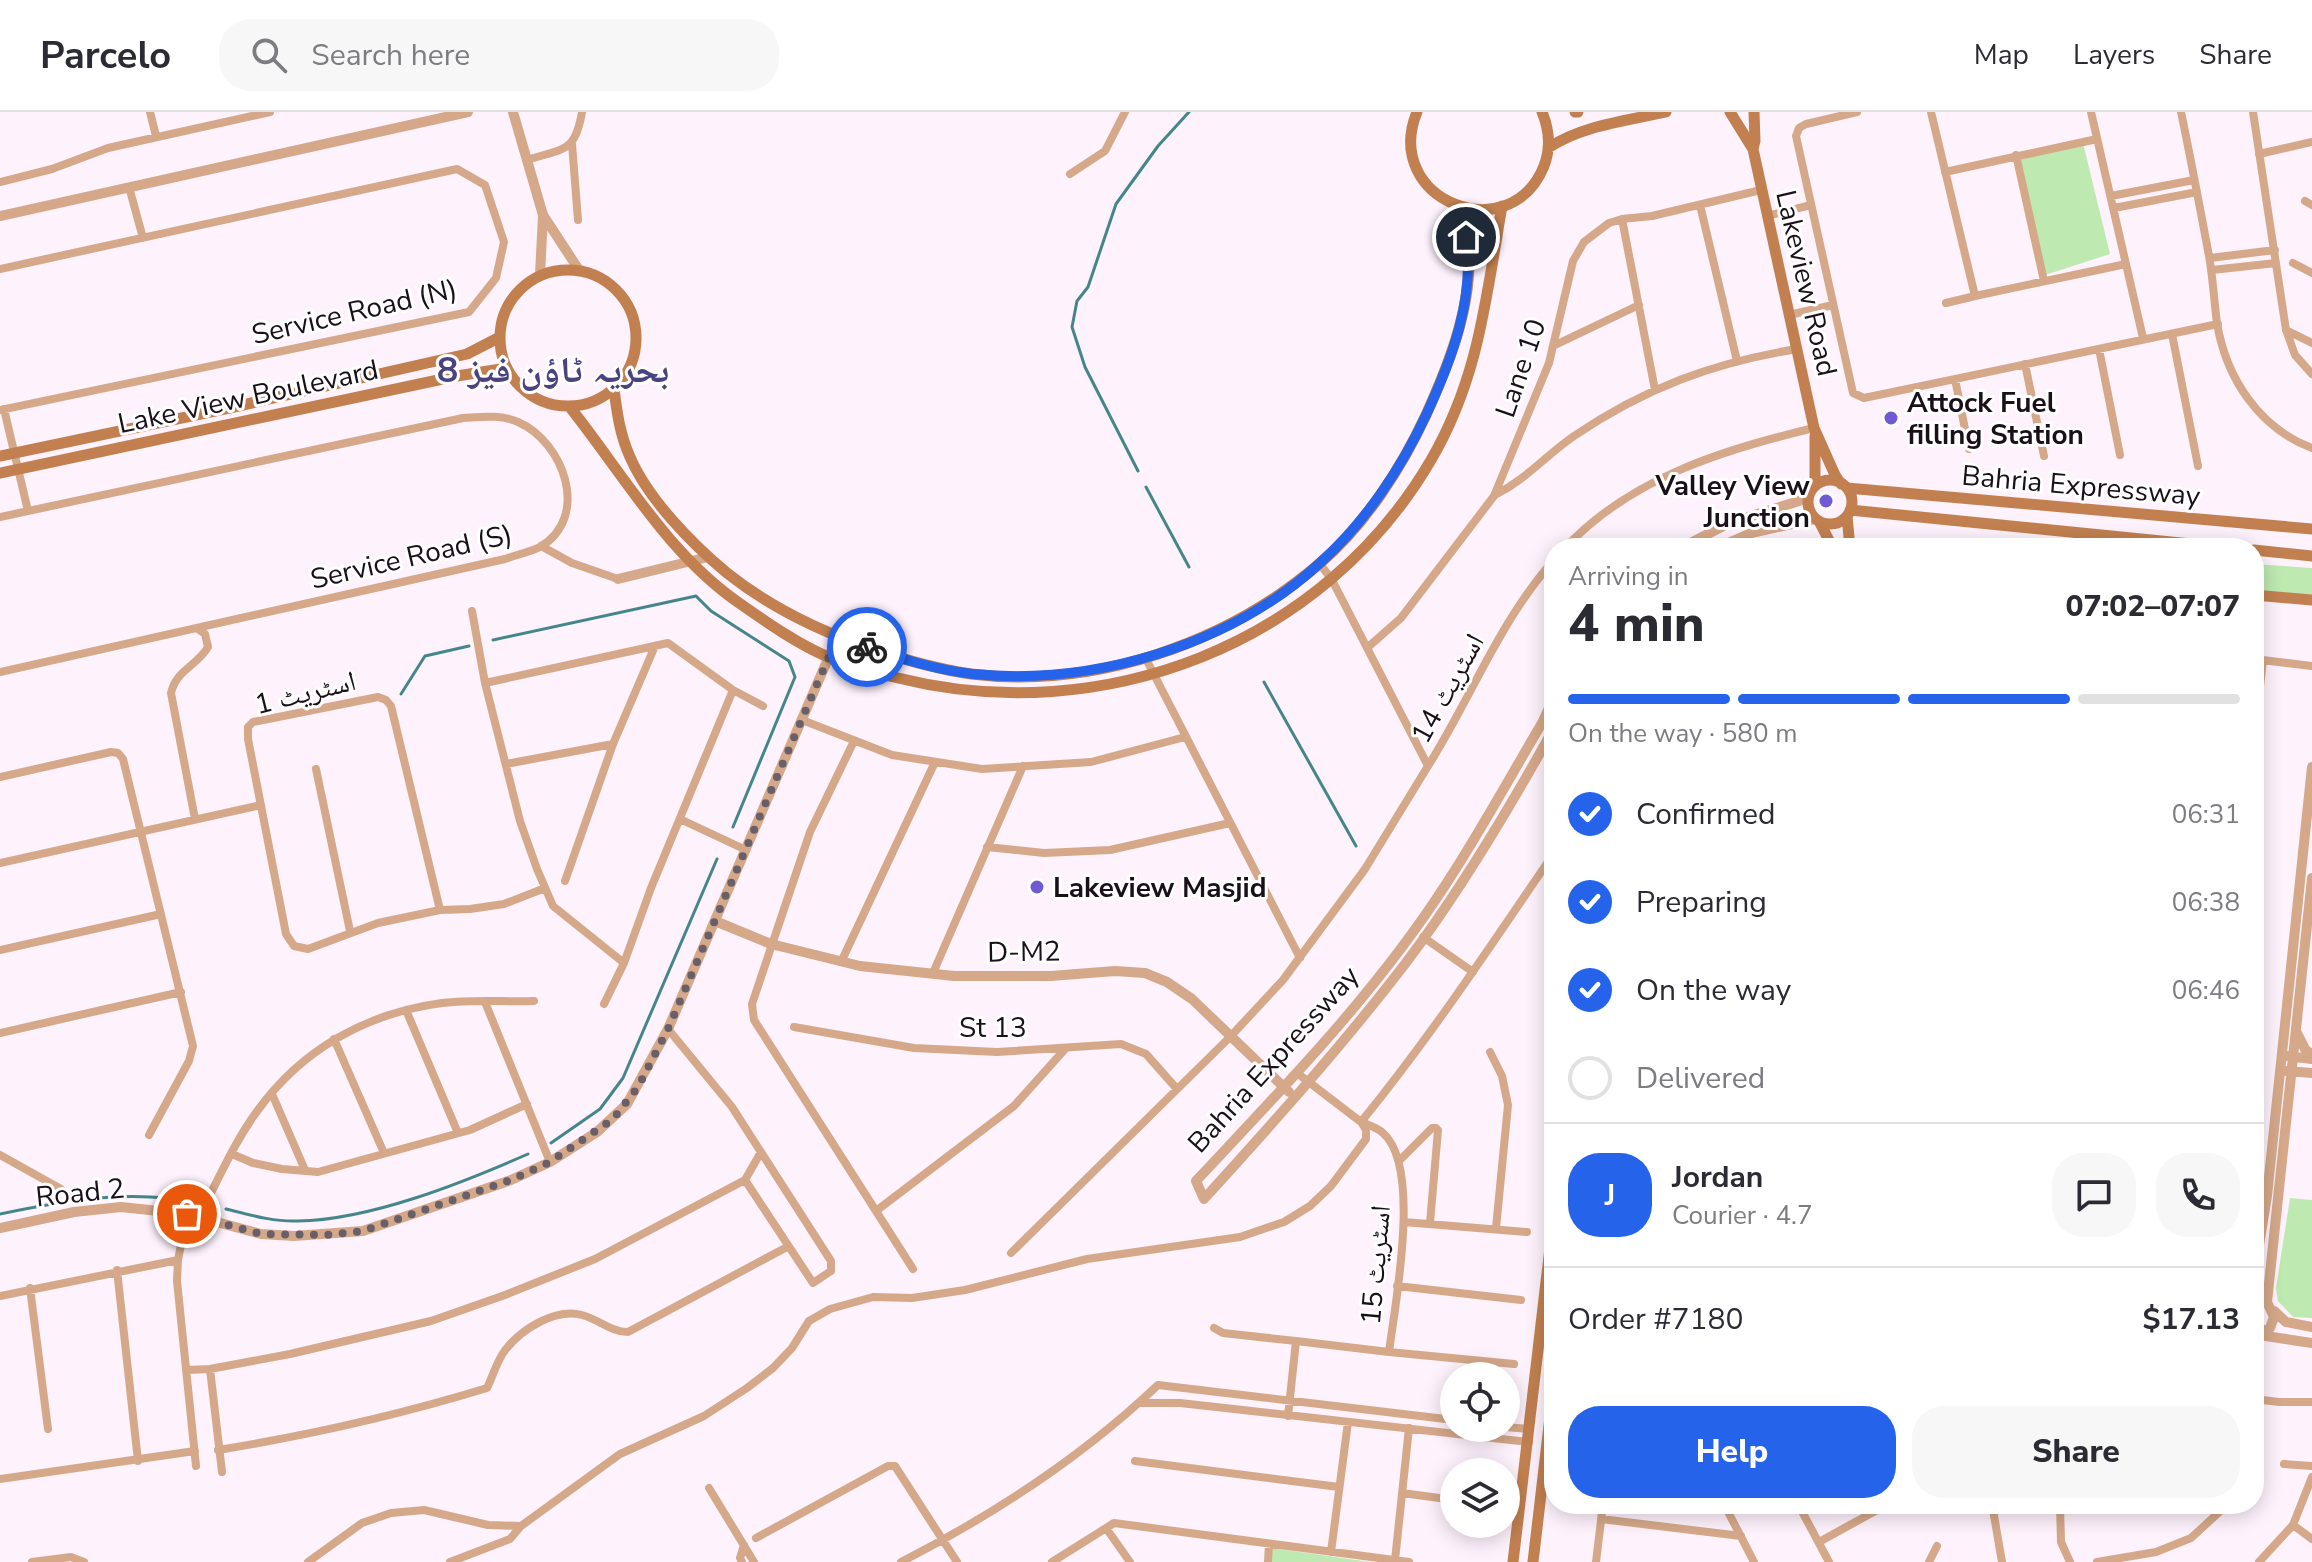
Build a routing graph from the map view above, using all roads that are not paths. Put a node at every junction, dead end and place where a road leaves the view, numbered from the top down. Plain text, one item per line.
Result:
1 (150, 112) edge
2 (270, 112) edge
3 (468, 112) edge
4 (513, 112) edge
5 (582, 112) edge
6 (1125, 112) edge
7 (1417, 112) edge
8 (1542, 112) edge
9 (1666, 112) edge
10 (1730, 112) edge
11 (1752, 112) edge
12 (1857, 112) edge
13 (1931, 112) edge
14 (2091, 112) edge
15 (2181, 112) edge
16 (2253, 112) edge
17 (156, 136) junction
18 (2097, 139) junction
19 (2312, 142) edge
20 (572, 144) junction
21 (1548, 148) junction
22 (1753, 149) junction
23 (2259, 154) junction
24 (2016, 155) junction
25 (527, 160) junction
26 (1945, 172) junction
27 (1070, 174) dead end
28 (2194, 180) junction
29 (0, 182) edge
30 (129, 187) junction
31 (1761, 190) junction
32 (2197, 192) junction
33 (2111, 196) junction
34 (1700, 205) junction
35 (1811, 205) junction
36 (1502, 206) junction
37 (1458, 207) junction
38 (2114, 208) junction
39 (543, 215) junction
40 (0, 216) edge
41 (1767, 216) junction
42 (1622, 219) junction
43 (578, 220) dead end
44 (143, 238) junction
45 (2275, 250) junction
46 (2210, 258) junction
47 (2276, 263) junction
48 (2293, 263) dead end
49 (2126, 264) junction
50 (0, 269) edge
51 (579, 270) junction
52 (2212, 270) junction
53 (2312, 273) edge
54 (540, 275) junction
55 (2044, 281) junction
56 (1975, 296) junction
57 (1946, 303) dead end
58 (1639, 305) junction
59 (1833, 305) junction
60 (1789, 315) junction
61 (2218, 324) junction
62 (2286, 330) junction
63 (2172, 334) junction
64 (500, 337) junction
65 (2143, 338) junction
66 (2312, 343) edge
67 (1553, 346) junction
68 (1797, 349) junction
69 (2099, 349) junction
70 (1737, 361) junction
71 (2025, 364) junction
72 (507, 368) junction
73 (2312, 374) edge
74 (1955, 379) junction
75 (614, 389) junction
76 (1655, 390) junction
77 (569, 406) junction
78 (2, 410) edge
79 (1814, 428) junction
80 (2312, 448) edge
81 (1969, 449) dead end
82 (14, 453) junction
83 (2120, 455) dead end
84 (0, 456) edge
85 (2044, 456) dead end
86 (2198, 466) dead end
87 (18, 470) junction
88 (0, 473) edge
89 (1844, 486) junction
90 (1812, 490) junction
91 (1494, 496) junction
92 (28, 511) junction
93 (1849, 513) junction
94 (0, 517) edge
95 (1817, 521) junction
96 (2312, 529) edge
97 (1574, 538) edge
98 (1700, 538) edge
99 (1761, 538) edge
100 (1827, 538) edge
101 (1850, 538) edge
102 (2110, 538) edge
103 (541, 546) junction
104 (2264, 551) edge
105 (2312, 555) edge
106 (708, 557) junction
107 (690, 562) junction
108 (1320, 564) junction
109 (1544, 571) edge
110 (618, 579) joint
111 (1332, 580) junction
112 (2264, 596) edge
113 (2312, 600) edge
114 (472, 611) dead end
115 (198, 629) junction
116 (837, 638) junction
117 (655, 646) junction
118 (1367, 648) junction
119 (1145, 657) junction
120 (829, 658) junction
121 (2264, 660) edge
122 (2312, 666) edge
123 (0, 672) edge
124 (1153, 675) junction
125 (485, 683) junction
126 (733, 690) junction
127 (763, 706) dead end
128 (1544, 719) edge
129 (802, 720) junction
130 (1185, 737) junction
131 (854, 741) junction
132 (613, 744) junction
133 (1544, 746) edge
134 (935, 762) junction
135 (506, 764) junction
136 (1023, 766) junction
137 (1428, 766) junction
138 (2312, 767) edge
139 (316, 769) dead end
140 (0, 777) edge
141 (261, 805) junction
142 (195, 819) junction
143 (680, 819) junction
144 (1230, 823) junction
145 (141, 832) junction
146 (987, 847) junction
147 (746, 850) junction
148 (0, 863) edge
149 (1544, 868) edge
150 (2312, 878) edge
151 (565, 881) dead end
152 (545, 888) junction
153 (440, 910) junction
154 (161, 914) junction
155 (715, 921) junction
156 (350, 931) junction
157 (1423, 937) junction
158 (771, 944) junction
159 (0, 950) edge
160 (1300, 958) junction
161 (842, 960) junction
162 (624, 963) junction
163 (1473, 972) junction
164 (933, 973) junction
165 (181, 992) junction
166 (2300, 995) junction
167 (2312, 996) edge
168 (534, 1001) dead end
169 (485, 1002) junction
170 (604, 1004) dead end
171 (406, 1010) junction
172 (794, 1027) dead end
173 (668, 1029) junction
174 (2296, 1031) junction
175 (0, 1033) edge
176 (1230, 1037) junction
177 (334, 1039) junction
178 (1067, 1047) junction
179 (1490, 1052) dead end
180 (2281, 1055) junction
181 (2293, 1057) junction
182 (2312, 1057) edge
183 (2279, 1070) junction
184 (2292, 1071) junction
185 (1297, 1073) junction
186 (2312, 1073) edge
187 (1308, 1083) junction
188 (1284, 1088) junction
189 (1177, 1089) junction
190 (272, 1094) junction
191 (1296, 1097) junction
192 (527, 1104) junction
193 (1361, 1122) junction
194 (458, 1133) junction
195 (149, 1135) dead end
196 (761, 1152) junction
197 (384, 1153) junction
198 (232, 1154) junction
199 (0, 1155) edge
200 (1399, 1161) junction
201 (550, 1162) junction
202 (305, 1170) junction
203 (745, 1180) junction
204 (61, 1189) dead end
205 (2264, 1196) edge
206 (2267, 1196) junction
207 (876, 1211) junction
208 (2264, 1213) edge
209 (193, 1215) junction
210 (1404, 1222) junction
211 (1430, 1223) junction
212 (0, 1228) edge
213 (1496, 1228) junction
214 (1527, 1232) dead end
215 (787, 1247) junction
216 (1011, 1253) dead end
217 (178, 1260) junction
218 (913, 1269) dead end
219 (117, 1270) junction
220 (1397, 1286) junction
221 (30, 1288) junction
222 (0, 1296) edge
223 (1521, 1300) dead end
224 (2264, 1303) edge
225 (2271, 1306) junction
226 (1544, 1309) edge
227 (2312, 1327) edge
228 (1214, 1328) dead end
229 (2264, 1330) edge
230 (2264, 1336) edge
231 (1296, 1341) junction
232 (2312, 1343) edge
233 (1389, 1352) junction
234 (1493, 1362) edge
235 (210, 1369) junction
236 (187, 1370) junction
237 (2264, 1400) edge
238 (1290, 1401) junction
239 (2312, 1402) edge
240 (1139, 1403) junction
241 (1288, 1416) junction
242 (1440, 1418) edge
243 (1348, 1422) junction
244 (1409, 1428) junction
245 (48, 1429) dead end
246 (1520, 1432) edge
247 (1529, 1436) junction
248 (218, 1450) junction
249 (195, 1451) junction
250 (138, 1461) junction
251 (1135, 1461) dead end
252 (2284, 1464) dead end
253 (196, 1466) dead end
254 (2312, 1466) edge
255 (1544, 1468) edge
256 (222, 1472) dead end
257 (2312, 1477) edge
258 (0, 1479) edge
259 (1339, 1487) junction
260 (709, 1488) dead end
261 (1402, 1493) junction
262 (1440, 1498) edge
263 (1520, 1507) edge
264 (1602, 1514) edge
265 (1729, 1514) edge
266 (1804, 1514) edge
267 (1870, 1514) edge
268 (1995, 1514) edge
269 (2060, 1514) edge
270 (2217, 1514) edge
271 (1601, 1519) junction
272 (2293, 1525) junction
273 (521, 1526) junction
274 (1106, 1528) junction
275 (1741, 1536) junction
276 (756, 1538) dead end
277 (1516, 1538) edge
278 (2312, 1539) edge
279 (943, 1541) junction
280 (1819, 1542) junction
281 (1269, 1544) junction
282 (744, 1545) junction
283 (1937, 1546) dead end
284 (1331, 1552) junction
285 (1395, 1560) junction
286 (32, 1562) edge
287 (84, 1562) edge
288 (308, 1562) edge
289 (450, 1562) edge
290 (742, 1562) edge
291 (754, 1562) edge
292 (901, 1562) edge
293 (957, 1562) edge
294 (1052, 1562) edge
295 (1130, 1562) edge
296 (1268, 1562) edge
297 (1409, 1562) edge
298 (1513, 1562) edge
299 (1533, 1562) edge
300 (1596, 1562) edge
301 (1754, 1562) edge
302 (1829, 1562) edge
303 (1929, 1562) edge
304 (2002, 1562) edge
305 (2070, 1562) edge
306 (2097, 1562) edge
307 (2259, 1562) edge

1 - 17 street
2 - 17 street
3 - 30 street
4 - 25 street
5 - 20 street
6 - 27 street
7 - 37 main road
8 - 21 main road
9 - 21 main road
10 - 11 main road
10 - 22 main road
11 - 22 main road
12 - 35 street
13 - 26 street
14 - 18 street
15 - 28 street
16 - 23 street
17 - 29 street
18 - 24 street
18 - 33 street
19 - 23 street
20 - 25 street
20 - 43 street
21 - 36 main road
22 - 31 main road, Lakeview Road
23 - 45 street
24 - 26 street
24 - 55 street
25 - 39 street
26 - 56 street
28 - 32 street
28 - 33 street
30 - 40 street
30 - 44 street
31 - 34 street, Lane 10
31 - 41 main road, Lakeview Road
32 - 38 street
32 - 46 street
33 - 38 street
34 - 42 street, Lane 10
34 - 70 street
35 - 41 street
35 - 59 street
36 - 37 main road
36 - 111 main road
37 - 108 main road
38 - 49 street
39 - 51 street
39 - 54 street
41 - 60 main road, Lakeview Road
42 - 58 street
42 - 67 street, Lane 10
44 - 50 street, Service Road (N)
44 - 78 street, Service Road (N)
45 - 46 street
45 - 47 street
46 - 52 street
47 - 52 street
47 - 62 street
48 - 53 street
49 - 55 street
49 - 65 street
51 - 54 main road
51 - 75 main road
52 - 61 street
54 - 64 main road
55 - 56 street
56 - 57 street
58 - 67 street
58 - 76 street
59 - 60 street
59 - 74 street
60 - 68 main road, Lakeview Road
61 - 63 street
61 - 80 street
62 - 66 street
62 - 73 street
63 - 65 street
63 - 86 street
64 - 72 main road
64 - 82 main road, Lake View Boulevard
65 - 69 street
67 - 91 street, Lane 10
68 - 70 street
68 - 79 main road, Lakeview Road
69 - 71 street
69 - 83 street
70 - 76 street
71 - 74 street
71 - 85 street
72 - 77 main road
72 - 87 main road, Lake View Boulevard
74 - 81 street
75 - 77 main road
75 - 106 main road
76 - 91 street
77 - 107 main road
78 - 82 street
79 - 89 main road
79 - 90 main road
79 - 97 street
82 - 84 main road, Lake View Boulevard
82 - 87 street
87 - 88 main road, Lake View Boulevard
87 - 92 street
89 - 90 main road
89 - 93 main road
89 - 96 main road, Bahria Expressway
90 - 95 main road
90 - 98 street
91 - 118 street, Lane 10
92 - 94 street, Service Road (S)
92 - 103 street, Service Road (S)
93 - 95 main road
93 - 101 main road
93 - 102 main road, Bahria Expressway
95 - 99 street
95 - 100 main road
103 - 110 street
103 - 115 street, Service Road (S)
104 - 105 main road
106 - 107 street
106 - 116 main road
107 - 110 street
107 - 120 main road
108 - 111 street, اسٹریٹ 14
108 - 119 main road
109 - 137 street, اسٹریٹ 14
111 - 118 street, اسٹریٹ 14
111 - 124 main road
112 - 113 main road
114 - 125 street
115 - 123 street, Service Road (S)
115 - 142 street
116 - 119 main road
116 - 120 street, Road 2
117 - 125 street
117 - 126 street
117 - 132 street
118 - 137 street, اسٹریٹ 14
119 - 124 street
120 - 124 main road
120 - 129 street, Road 2
121 - 122 street
124 - 130 street
125 - 135 street
126 - 127 street
126 - 143 street
128 - 185 street, Bahria Expressway
129 - 131 street
129 - 147 street, Road 2
130 - 136 street
130 - 144 street
131 - 134 street
131 - 158 street
132 - 135 street
132 - 151 street
133 - 157 street, Bahria Expressway
134 - 136 street
134 - 161 street
135 - 152 street
136 - 146 street
137 - 160 street
138 - 180 street
139 - 156 street
140 - 145 street
141 - 142 street
141 - 153 street, اسٹریٹ 1
141 - 156 street, اسٹریٹ 1
142 - 145 street
143 - 147 street
143 - 162 street
144 - 146 street
144 - 160 street
145 - 148 street
145 - 154 street
146 - 164 street
147 - 155 street, Road 2
149 - 163 street
150 - 166 street
152 - 153 street, اسٹریٹ 1
152 - 162 street
153 - 156 street, اسٹریٹ 1
154 - 159 street
154 - 165 street
155 - 158 street, D-M2
155 - 173 street, Road 2
157 - 163 street
157 - 187 street, Bahria Expressway
158 - 161 street, D-M2
158 - 207 street
160 - 176 street
161 - 164 street, D-M2
162 - 170 street
163 - 193 street
164 - 176 street, D-M2
165 - 175 street
165 - 195 street
166 - 167 street
166 - 174 street
168 - 169 street
169 - 171 street
169 - 192 street
171 - 177 street
171 - 194 street
172 - 178 street, St 13
173 - 196 street
173 - 201 street, Road 2
174 - 181 street
174 - 182 street
176 - 188 street, D-M2
176 - 189 street
177 - 190 street
177 - 197 street
178 - 189 street, St 13
178 - 207 street
179 - 213 street
180 - 181 street
180 - 183 street
181 - 182 street
181 - 184 street
183 - 184 street
183 - 206 street
184 - 186 street
184 - 225 street
185 - 187 street, اسٹریٹ 15
185 - 188 street, Bahria Expressway
187 - 191 street, Bahria Expressway
187 - 193 street, اسٹریٹ 15
188 - 191 street, D-M2
188 - 191 street, Bahria Expressway
189 - 216 street
190 - 198 street
190 - 202 street
192 - 194 street
192 - 201 street
193 - 200 street, اسٹریٹ 15
193 - 273 street
194 - 197 street
196 - 203 street
196 - 215 street
197 - 202 street
198 - 202 street
198 - 209 street
199 - 204 street
200 - 210 street, اسٹریٹ 15
200 - 211 street
201 - 209 street, Road 2
203 - 215 street
203 - 235 street
205 - 206 street
206 - 208 street
207 - 218 street
209 - 212 street, Road 2
209 - 217 street
210 - 211 street
210 - 220 street, اسٹریٹ 15
211 - 213 street
213 - 214 street
215 - 248 street
217 - 219 street
217 - 236 street
219 - 221 street
219 - 250 street
220 - 223 street
220 - 233 street, اسٹریٹ 15
221 - 222 street
221 - 245 street
224 - 225 street
225 - 227 street
225 - 229 street
226 - 247 main road
228 - 231 street, اسٹریٹ 15
230 - 232 street
231 - 233 street, اسٹریٹ 15
231 - 238 street
233 - 234 street
235 - 236 street
235 - 248 street
236 - 249 street
237 - 239 street
238 - 240 street
238 - 241 street
238 - 242 street
240 - 241 street
240 - 279 street
241 - 243 street
243 - 244 street
243 - 259 street
244 - 247 street
244 - 261 street
246 - 247 street
247 - 263 main road
248 - 256 street
249 - 250 street
249 - 253 street
250 - 258 street
251 - 259 street
252 - 254 street
255 - 299 main road
257 - 272 street
259 - 284 street
260 - 282 street
261 - 262 street
261 - 285 street
264 - 271 street
265 - 275 street
266 - 280 street
267 - 280 street
268 - 304 street
269 - 305 street
270 - 306 street
271 - 275 street
271 - 300 street
272 - 278 street
272 - 307 street
273 - 288 street
273 - 289 street
274 - 281 street
274 - 294 street
274 - 295 street
275 - 301 street
276 - 279 street
277 - 298 main road
279 - 292 street
279 - 293 street
280 - 302 street
281 - 284 street
281 - 296 street
282 - 290 street
282 - 291 street
283 - 303 street
284 - 285 street
285 - 297 street
286 - 287 street

